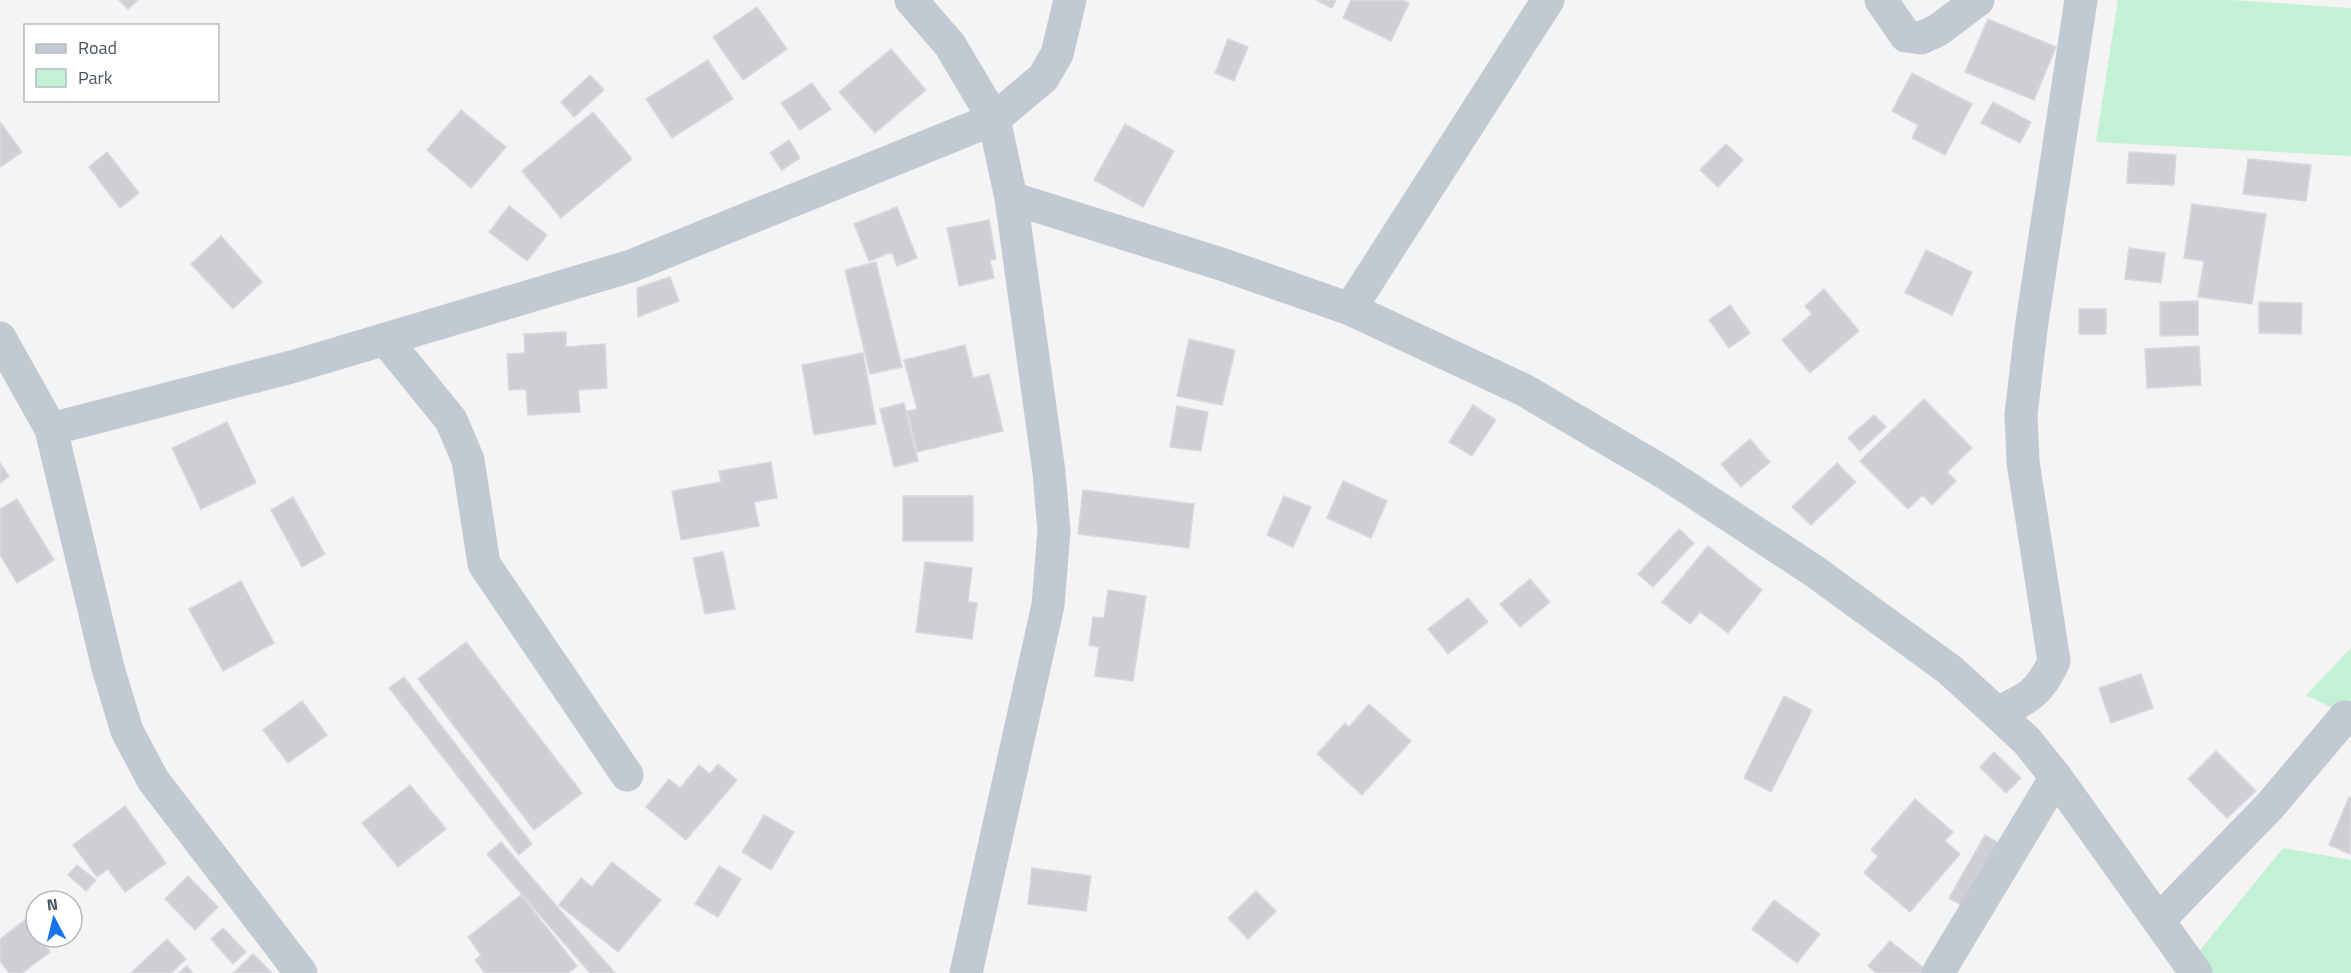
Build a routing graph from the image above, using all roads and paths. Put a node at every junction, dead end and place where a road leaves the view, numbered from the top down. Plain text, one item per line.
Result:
1 (911, 0) edge
2 (1070, 0) edge
3 (1548, 0) edge
4 (1881, 0) edge
5 (1978, 0) edge
6 (2081, 0) edge
7 (994, 119) junction
8 (1011, 198) junction
9 (1350, 309) junction
10 (0, 338) edge
11 (385, 339) junction
12 (51, 429) junction
13 (1998, 713) junction
14 (2345, 717) dead end
15 (627, 775) dead end
16 (2056, 777) junction
17 (2159, 920) junction
18 (301, 973) edge
19 (966, 973) edge
20 (1938, 973) edge
21 (2196, 973) edge

1 - 7 street
2 - 7 street
3 - 9 street
4 - 5 street
6 - 13 street
7 - 8 street
7 - 11 street
8 - 9 street
8 - 19 street
9 - 13 street
10 - 12 street
11 - 12 street
11 - 15 street
12 - 18 street
13 - 16 street
14 - 17 street
16 - 17 street
16 - 20 street
17 - 21 street

